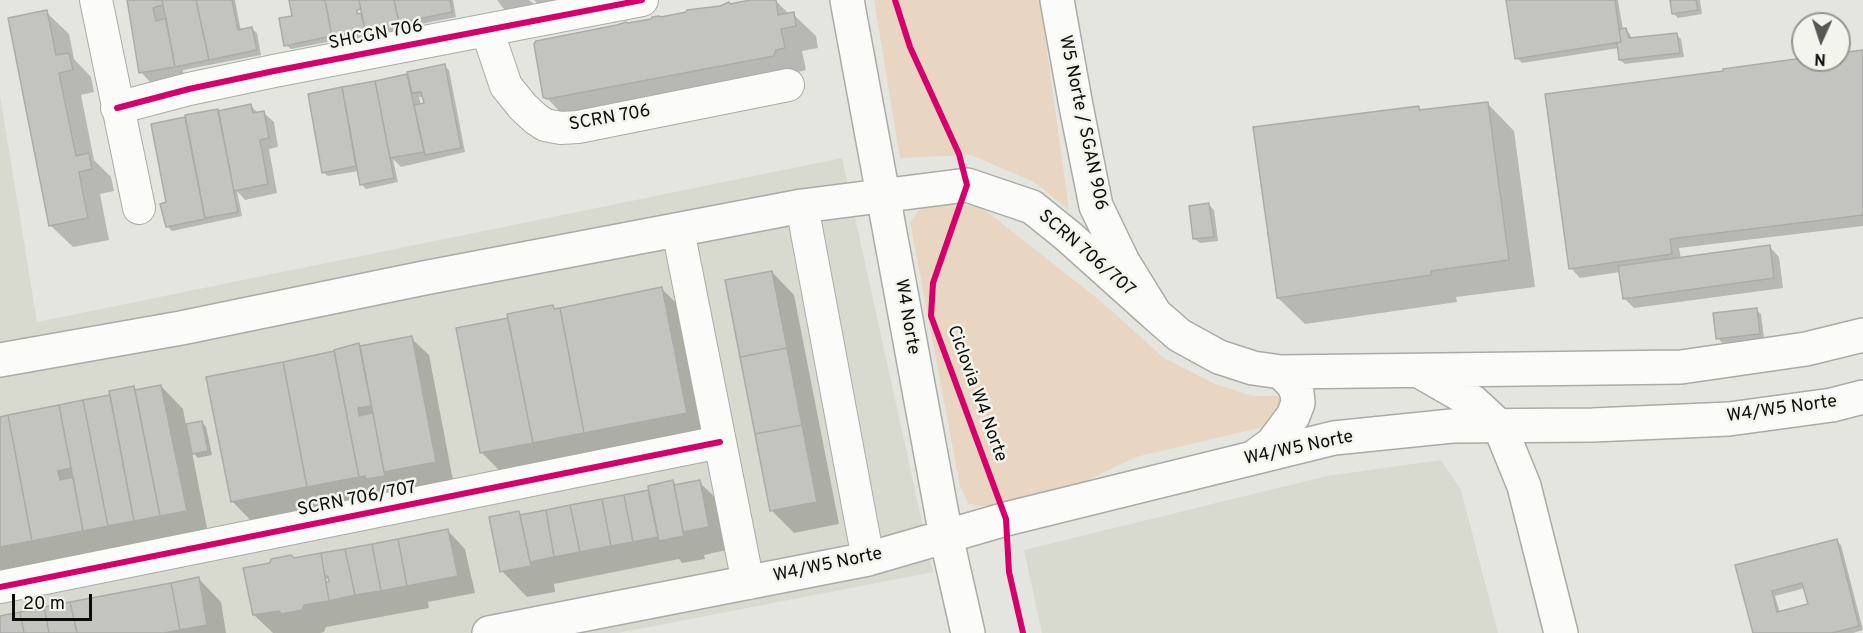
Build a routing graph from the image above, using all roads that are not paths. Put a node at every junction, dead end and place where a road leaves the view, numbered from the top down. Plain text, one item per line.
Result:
1 (96, 0) edge
2 (642, 0) edge
3 (847, 0) edge
4 (1057, 0) edge
5 (487, 30) junction
6 (788, 85) dead end
7 (117, 108) junction
8 (884, 195) junction
9 (802, 206) junction
10 (139, 208) dead end
11 (678, 230) junction
12 (1155, 314) junction
13 (1863, 335) edge
14 (0, 360) edge
15 (1419, 370) junction
16 (1281, 372) junction
17 (1863, 397) edge
18 (1500, 427) junction
19 (720, 442) junction
20 (1252, 458) junction
21 (946, 536) junction
22 (868, 559) junction
23 (748, 583) junction
24 (0, 587) edge
25 (489, 633) edge
26 (968, 633) edge
27 (1561, 633) edge

1 - 7 street
2 - 5 street, SHCGN 706
3 - 8 main road, W4 Norte
4 - 12 main road, W5 Norte / SGAN 906
5 - 6 street, SCRN 706
5 - 7 street, SHCGN 706
7 - 10 street
8 - 9 main road, SCRN 706/707
8 - 12 main road, SCRN 706/707
8 - 21 main road, W4 Norte
9 - 11 main road, SCRN 706/707
9 - 22 street
11 - 14 main road, SCRN 706/707
11 - 19 street
12 - 16 main road, W5 Norte / SGAN 906
13 - 15 main road
15 - 16 main road, W5 Norte / SGAN 906
15 - 18 main road
16 - 20 main road
17 - 18 main road, W4/W5 Norte
18 - 20 main road, W4/W5 Norte
18 - 27 main road
19 - 23 street
19 - 24 street, SCRN 706/707
20 - 21 main road, W4/W5 Norte
21 - 22 main road, W4/W5 Norte
21 - 26 main road, W4 Norte
22 - 23 main road, W4/W5 Norte
23 - 25 main road

